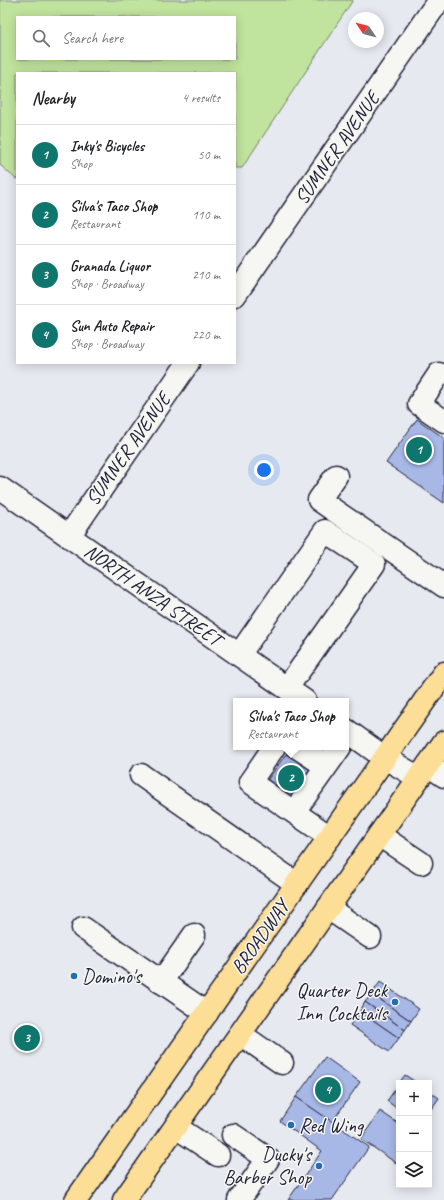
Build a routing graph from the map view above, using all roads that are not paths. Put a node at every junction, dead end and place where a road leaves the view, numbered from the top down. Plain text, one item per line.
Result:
1 (439, 0) edge
2 (236, 294) edge
3 (187, 364) edge
4 (440, 374) dead end
5 (444, 421) edge
6 (336, 476) dead end
7 (0, 488) edge
8 (69, 536) junction
9 (444, 586) edge
10 (239, 655) junction
11 (444, 673) edge
12 (287, 688) junction
13 (301, 698) edge
14 (349, 739) edge
15 (444, 742) edge
16 (272, 750) edge
17 (302, 750) edge
18 (337, 750) edge
19 (385, 758) junction
20 (326, 766) junction
21 (430, 773) edge
22 (141, 775) dead end
23 (294, 812) junction
24 (379, 835) junction
25 (330, 837) junction
26 (421, 863) dead end
27 (297, 884) junction
28 (328, 908) junction
29 (83, 928) dead end
30 (194, 935) dead end
31 (370, 937) dead end
32 (161, 982) junction
33 (207, 1013) junction
34 (240, 1034) junction
35 (282, 1063) dead end
36 (176, 1127) junction
37 (233, 1135) dead end
38 (218, 1155) dead end
39 (76, 1200) edge
40 (124, 1200) edge
41 (239, 1200) edge

1 - 2 street, SUMNER AVENUE
3 - 8 street, SUMNER AVENUE
4 - 5 street
6 - 9 street
7 - 8 street, NORTH ANZA STREET
8 - 10 street, NORTH ANZA STREET
10 - 12 street, NORTH ANZA STREET
10 - 12 street
11 - 19 main road, BROADWAY
12 - 13 street, NORTH ANZA STREET
14 - 19 street
15 - 21 main road, BROADWAY
16 - 23 street
17 - 20 street
18 - 20 street
19 - 21 street
19 - 25 main road, BROADWAY
20 - 23 street
21 - 24 main road, BROADWAY
22 - 27 street
23 - 25 street
24 - 26 street
24 - 28 main road, BROADWAY
25 - 27 main road, BROADWAY
27 - 33 main road, BROADWAY
28 - 31 street
28 - 34 main road, BROADWAY
29 - 32 street
30 - 32 street
32 - 33 street
33 - 39 main road, BROADWAY
34 - 35 street
34 - 36 main road, BROADWAY
36 - 38 street
36 - 40 main road, BROADWAY
37 - 41 street

